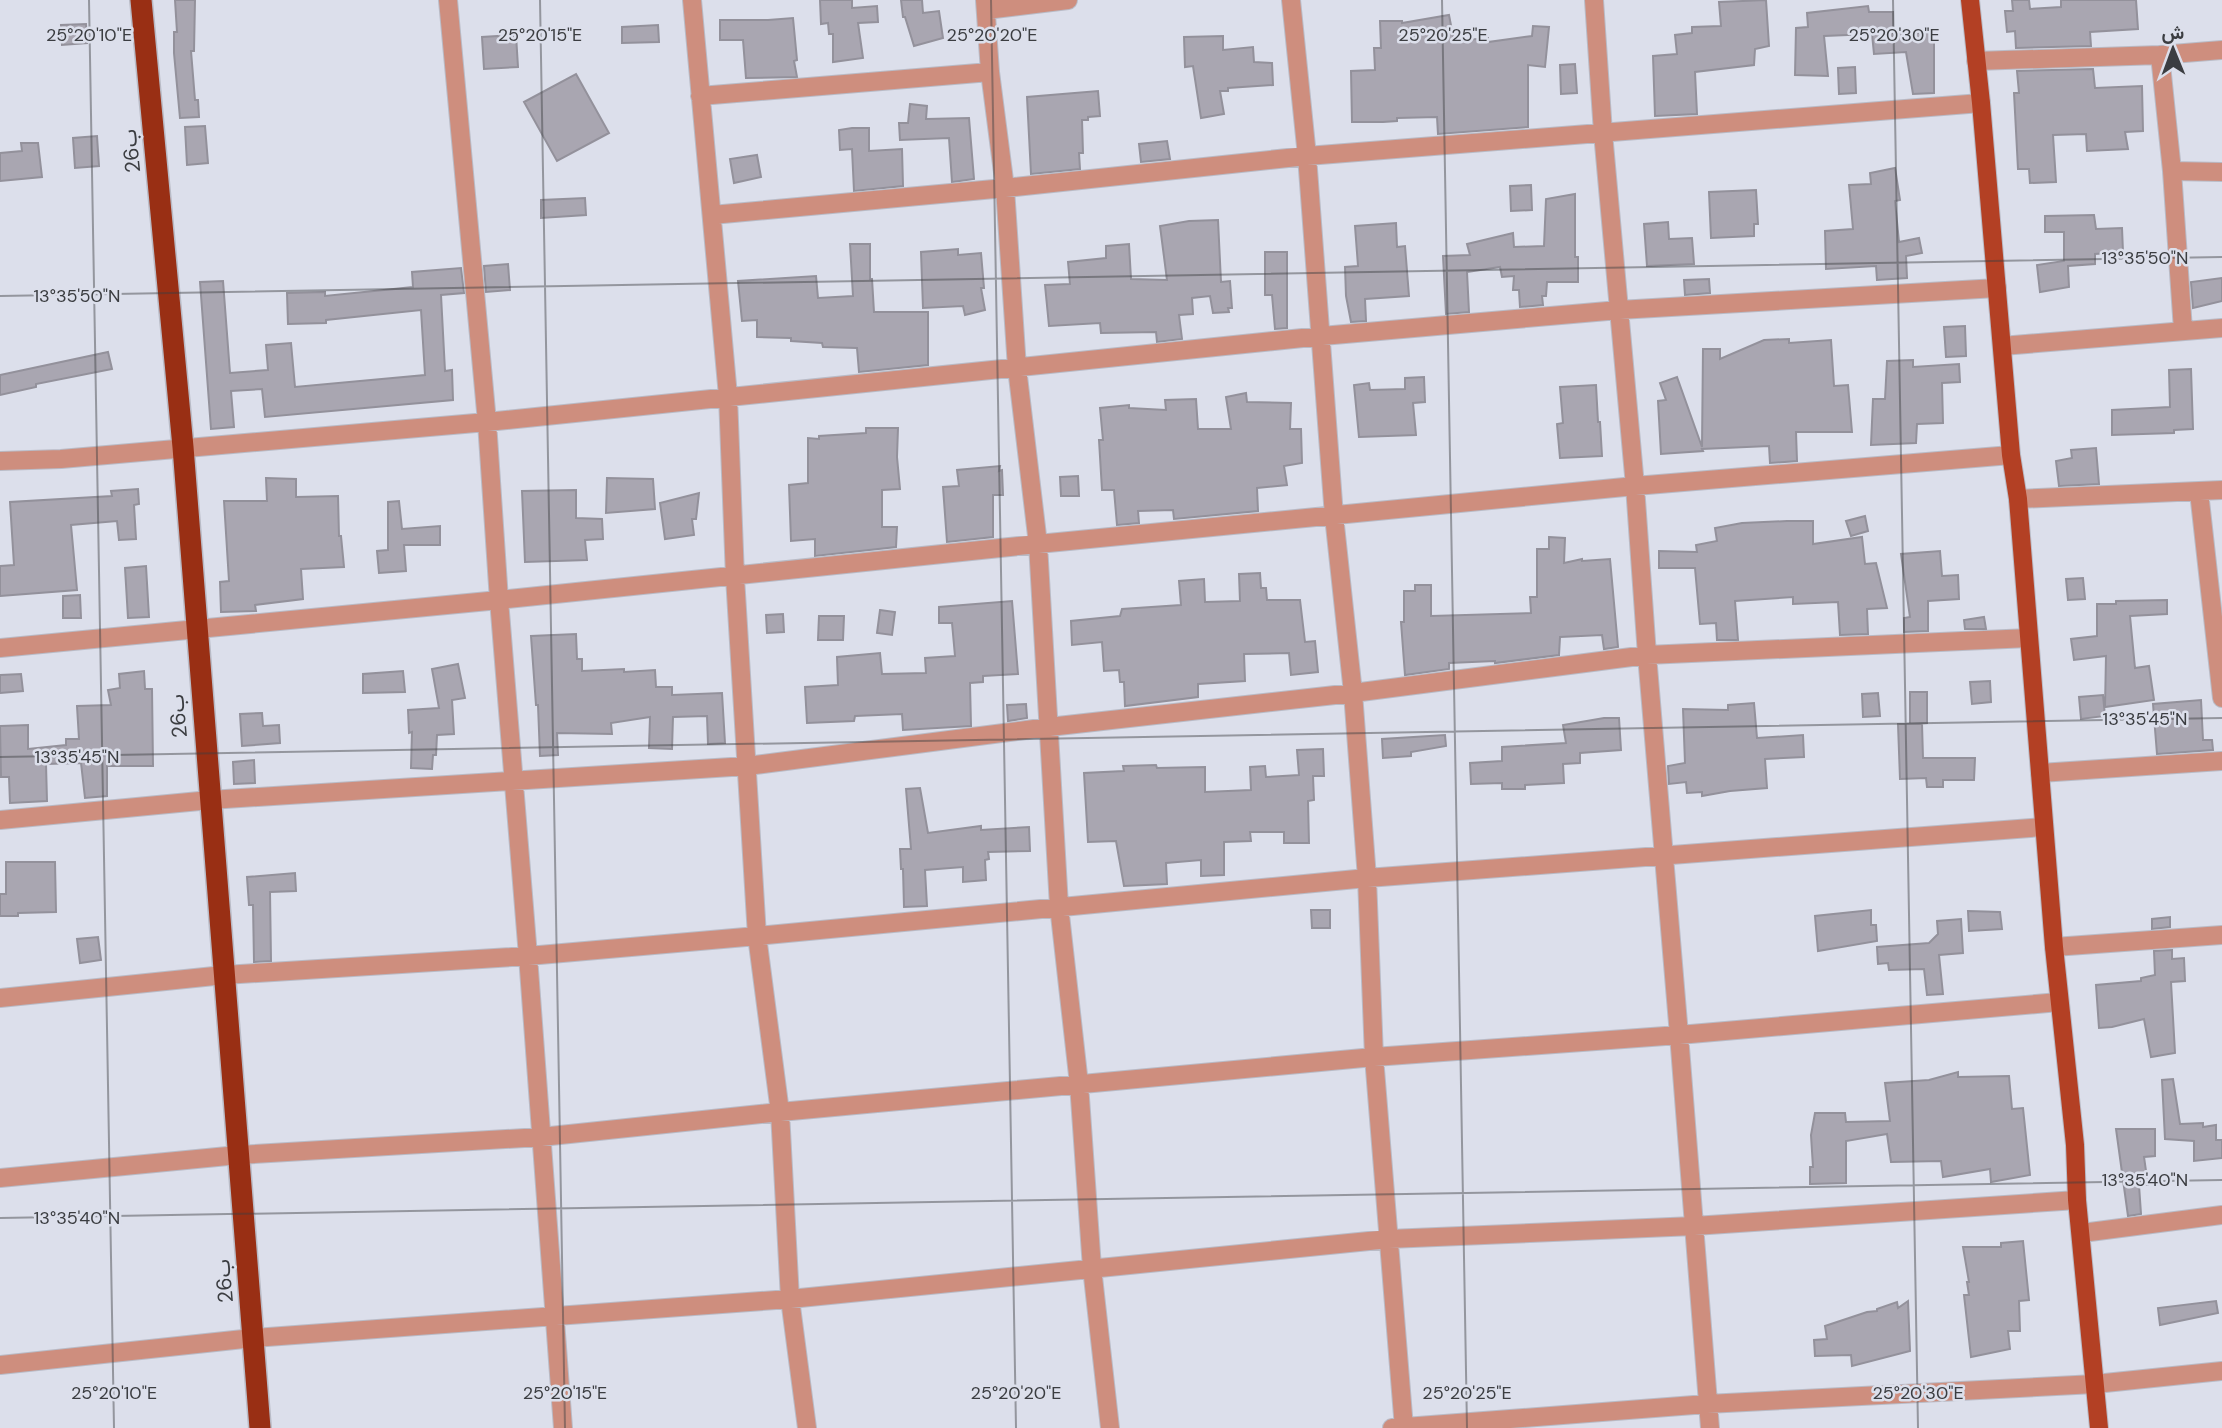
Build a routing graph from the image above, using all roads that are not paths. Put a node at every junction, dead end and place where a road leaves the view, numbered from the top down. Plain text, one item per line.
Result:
1 (141, 0) edge
2 (448, 0) edge
3 (692, 0) edge
4 (1068, 0) edge
5 (1291, 0) edge
6 (1594, 0) edge
7 (1970, 0) edge
8 (985, 5) edge
9 (2222, 50) edge
10 (2160, 55) junction
11 (1976, 61) junction
12 (990, 72) junction
13 (700, 96) junction
14 (1981, 103) junction
15 (1603, 133) junction
16 (1307, 156) junction
17 (2172, 171) junction
18 (2222, 172) edge
19 (1005, 188) junction
20 (712, 215) junction
21 (1997, 288) junction
22 (1619, 310) junction
23 (2222, 328) edge
24 (2183, 330) junction
25 (1322, 336) junction
26 (2002, 346) junction
27 (1017, 368) junction
28 (728, 396) junction
29 (487, 422) junction
30 (183, 447) junction
31 (2011, 455) junction
32 (0, 461) edge
33 (1635, 486) junction
34 (2222, 490) edge
35 (2199, 492) junction
36 (2018, 499) junction
37 (1334, 516) junction
38 (1038, 544) junction
39 (735, 577) junction
40 (499, 600) junction
41 (196, 629) junction
42 (2029, 638) junction
43 (0, 648) edge
44 (1647, 656) junction
45 (1353, 694) junction
46 (2222, 698) edge
47 (1049, 727) junction
48 (2222, 761) edge
49 (747, 766) junction
50 (2040, 774) junction
51 (514, 780) junction
52 (209, 800) junction
53 (0, 820) edge
54 (2043, 827) junction
55 (1665, 855) junction
56 (1367, 877) junction
57 (1059, 906) junction
58 (2222, 934) edge
59 (757, 936) junction
60 (2054, 947) junction
61 (528, 956) junction
62 (224, 975) junction
63 (0, 998) edge
64 (2059, 1002) junction
65 (1679, 1035) junction
66 (1374, 1057) junction
67 (1079, 1084) junction
68 (780, 1112) junction
69 (541, 1137) junction
70 (239, 1155) junction
71 (0, 1178) edge
72 (2077, 1200) junction
73 (2222, 1215) edge
74 (1694, 1226) junction
75 (2082, 1233) junction
76 (1389, 1239) junction
77 (1092, 1268) junction
78 (790, 1299) junction
79 (555, 1317) junction
80 (253, 1338) junction
81 (0, 1365) edge
82 (2222, 1371) edge
83 (2095, 1384) junction
84 (1707, 1405) junction
85 (260, 1428) edge
86 (563, 1428) edge
87 (807, 1428) edge
88 (1110, 1428) edge
89 (1392, 1428) edge
90 (1404, 1428) edge
91 (1710, 1428) edge
92 (2099, 1428) edge

1 - 30 highway, 26ب
2 - 29 street
3 - 13 street
4 - 8 street
5 - 16 street
6 - 15 street
7 - 11 main road
8 - 12 street
9 - 10 street
10 - 11 street
10 - 17 street
11 - 14 main road
12 - 13 street
12 - 19 street
13 - 20 street
14 - 15 street
14 - 21 main road
15 - 16 street
15 - 22 street
16 - 19 street
16 - 25 street
17 - 18 street
17 - 24 street
19 - 20 street
19 - 27 street
20 - 28 street
21 - 22 street
21 - 26 main road
22 - 25 street
22 - 33 street
23 - 24 street
24 - 26 street
25 - 27 street
25 - 37 street
26 - 31 main road
27 - 28 street
27 - 38 street
28 - 29 street
28 - 39 street
29 - 30 street
29 - 40 street
30 - 32 street
30 - 41 highway, 26ب
31 - 33 street
31 - 36 main road
33 - 37 street
33 - 44 street
34 - 35 street
35 - 36 street
35 - 46 street
36 - 42 main road
37 - 38 street
37 - 45 street
38 - 39 street
38 - 47 street
39 - 40 street
39 - 49 street
40 - 41 street
40 - 51 street
41 - 43 street
41 - 52 highway, 26ب
42 - 44 street
42 - 50 main road
44 - 45 street
44 - 55 street
45 - 47 street
45 - 56 street
47 - 49 street
47 - 57 street
48 - 50 street
49 - 51 street
49 - 59 street
50 - 54 main road
51 - 52 street
51 - 61 street
52 - 53 street
52 - 62 highway, 26ب
54 - 55 street
54 - 60 main road
55 - 56 street
55 - 65 street
56 - 57 street
56 - 66 street
57 - 59 street
57 - 67 street
58 - 60 street
59 - 61 street
59 - 68 street
60 - 64 main road
61 - 62 street
61 - 69 street
62 - 63 street
62 - 70 highway, 26ب
64 - 65 street
64 - 72 main road
65 - 66 street
65 - 74 street
66 - 67 street
66 - 76 street
67 - 68 street
67 - 77 street
68 - 69 street
68 - 78 street
69 - 70 street
69 - 79 street
70 - 71 street
70 - 80 highway, 26ب
72 - 74 street
72 - 75 main road
73 - 75 street
74 - 76 street
74 - 84 street
75 - 83 main road
76 - 77 street
76 - 90 street
77 - 78 street
77 - 88 street
78 - 79 street
78 - 87 street
79 - 80 street
79 - 86 street
80 - 81 street
80 - 85 highway, 26ب
82 - 83 street
83 - 84 street
83 - 92 main road
84 - 90 street
84 - 91 street
89 - 90 street

